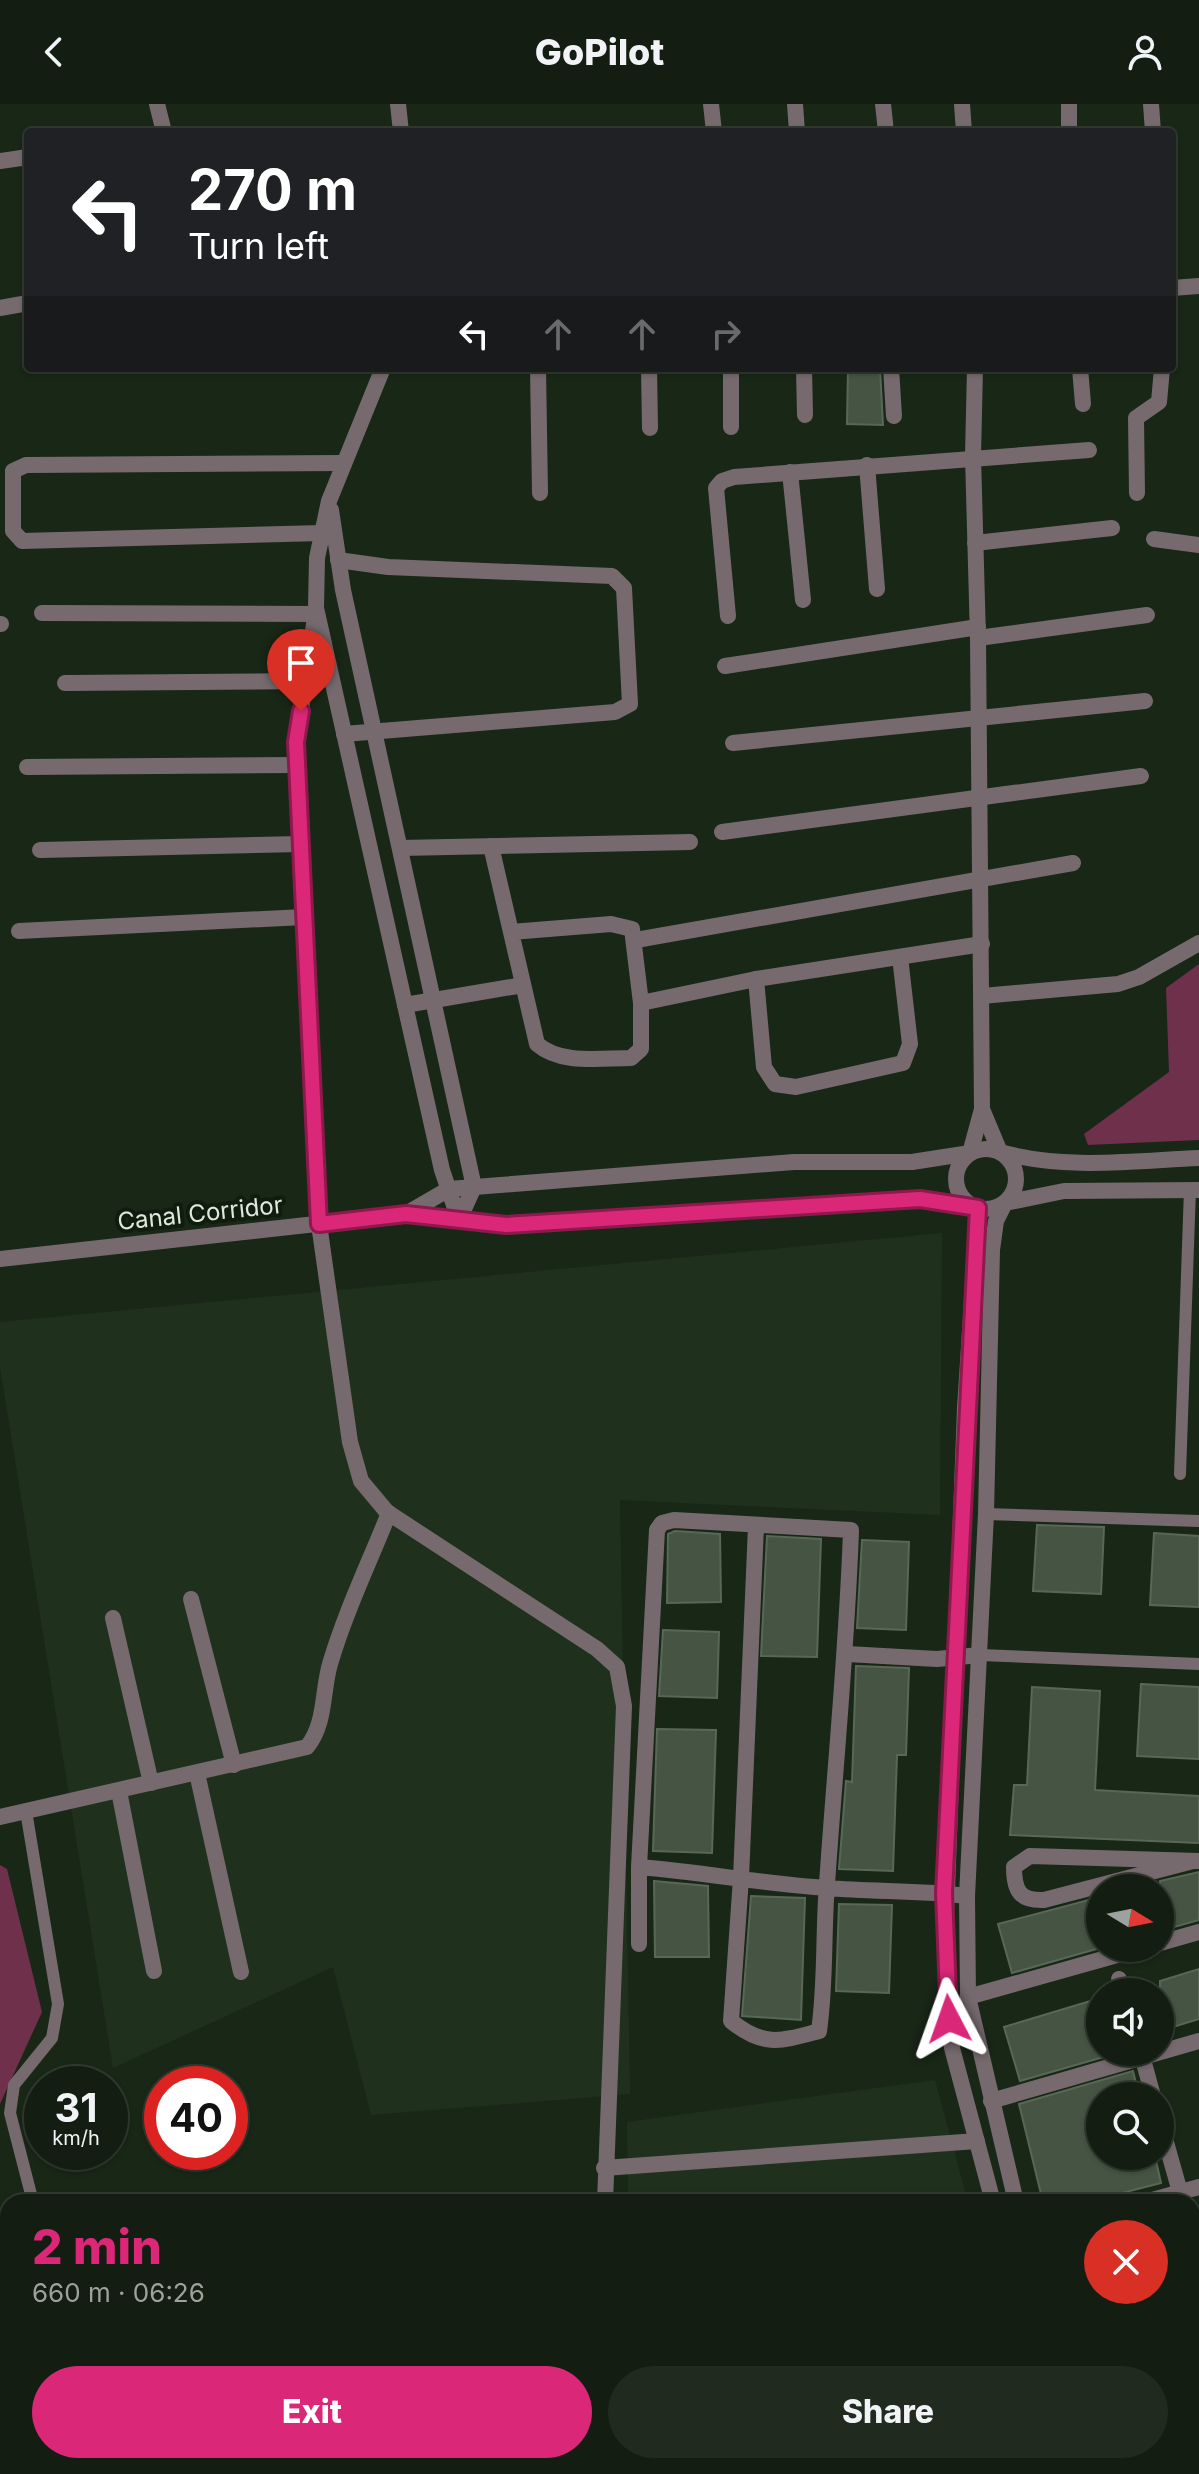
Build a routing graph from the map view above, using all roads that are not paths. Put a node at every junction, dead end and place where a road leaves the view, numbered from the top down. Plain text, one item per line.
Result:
1 (157, 104) edge
2 (398, 104) edge
3 (711, 104) edge
4 (795, 104) edge
5 (883, 104) edge
6 (962, 104) edge
7 (1069, 104) edge
8 (1151, 104) edge
9 (163, 128) edge
10 (401, 128) edge
11 (714, 128) edge
12 (797, 128) edge
13 (886, 128) edge
14 (964, 128) edge
15 (1069, 128) edge
16 (1153, 128) edge
17 (24, 158) edge
18 (0, 161) edge
19 (1199, 286) edge
20 (1176, 288) edge
21 (24, 304) edge
22 (0, 308) edge
23 (381, 372) edge
24 (538, 372) edge
25 (649, 372) edge
26 (731, 372) edge
27 (804, 372) edge
28 (891, 372) edge
29 (975, 372) edge
30 (1080, 372) edge
31 (1162, 372) edge
32 (1083, 404) dead end
33 (805, 415) dead end
34 (894, 416) dead end
35 (731, 427) dead end
36 (650, 428) dead end
37 (1089, 450) dead end
38 (973, 456) junction
39 (344, 463) junction
40 (867, 465) junction
41 (790, 472) junction
42 (540, 493) dead end
43 (1137, 493) dead end
44 (329, 501) junction
45 (1112, 528) dead end
46 (322, 533) junction
47 (1154, 539) dead end
48 (975, 543) junction
49 (1199, 545) edge
50 (338, 560) junction
51 (877, 589) dead end
52 (803, 600) dead end
53 (316, 611) junction
54 (42, 613) dead end
55 (1147, 615) dead end
56 (728, 616) dead end
57 (978, 633) junction
58 (725, 666) dead end
59 (305, 681) junction
60 (65, 683) dead end
61 (1145, 701) dead end
62 (979, 715) junction
63 (374, 730) junction
64 (344, 734) junction
65 (733, 743) dead end
66 (297, 765) junction
67 (27, 767) dead end
68 (1141, 776) dead end
69 (980, 795) junction
70 (722, 832) dead end
71 (690, 842) dead end
72 (301, 844) junction
73 (491, 846) junction
74 (400, 848) junction
75 (40, 850) dead end
76 (1073, 863) dead end
77 (981, 880) junction
78 (304, 917) junction
79 (19, 931) dead end
80 (511, 932) junction
81 (636, 940) junction
82 (1199, 943) edge
83 (982, 944) junction
84 (900, 957) junction
85 (756, 979) junction
86 (523, 985) junction
87 (982, 996) junction
88 (433, 999) junction
89 (641, 1003) junction
90 (405, 1005) junction
91 (982, 1109) junction
92 (1000, 1152) junction
93 (970, 1153) junction
94 (1199, 1158) edge
95 (474, 1187) junction
96 (449, 1189) junction
97 (1195, 1189) edge
98 (1005, 1203) junction
99 (978, 1208) junction
100 (406, 1214) junction
101 (459, 1220) junction
102 (319, 1224) junction
103 (0, 1259) edge
104 (1180, 1474) dead end
105 (389, 1513) junction
106 (986, 1514) junction
107 (1199, 1521) edge
108 (756, 1526) junction
109 (191, 1599) dead end
110 (113, 1618) dead end
111 (847, 1654) junction
112 (980, 1655) junction
113 (958, 1657) junction
114 (1199, 1664) edge
115 (234, 1765) junction
116 (197, 1773) junction
117 (151, 1783) junction
118 (119, 1791) junction
119 (26, 1811) junction
120 (0, 1817) edge
121 (1196, 1861) edge
122 (639, 1867) junction
123 (741, 1878) junction
124 (826, 1888) junction
125 (944, 1893) junction
126 (967, 1896) junction
127 (1199, 1932) edge
128 (1174, 1939) edge
129 (639, 1944) dead end
130 (1092, 1962) edge
131 (154, 1971) dead end
132 (241, 1972) dead end
133 (968, 1997) junction
134 (971, 2017) junction
135 (949, 2019) junction
136 (1199, 2041) edge
137 (1174, 2047) edge
138 (1106, 2066) edge
139 (991, 2101) junction
140 (977, 2141) junction
141 (604, 2168) junction
142 (1174, 2170) edge
143 (1199, 2187) edge
144 (1180, 2192) junction
145 (31, 2194) edge
146 (605, 2194) edge
147 (991, 2194) edge
148 (1014, 2194) edge
149 (1173, 2194) edge

1 - 9 street
2 - 10 street
3 - 11 street
4 - 12 street
5 - 13 street
6 - 14 street
7 - 15 street
8 - 16 street
17 - 18 street
19 - 20 street
21 - 22 street
23 - 39 street
24 - 42 street
25 - 36 street
26 - 35 street
27 - 33 street
28 - 34 street
29 - 38 street
30 - 32 street
31 - 43 street
37 - 38 street
38 - 40 street
38 - 48 street
39 - 44 street
39 - 46 street
40 - 41 street
40 - 51 street
41 - 52 street
41 - 56 street
44 - 46 street
44 - 50 street
45 - 48 street
46 - 53 street
47 - 49 street
48 - 57 street
50 - 63 street
50 - 63 street
53 - 54 street
53 - 59 street
53 - 64 street
55 - 57 street
57 - 58 street
57 - 62 street
59 - 60 street
59 - 66 street
61 - 62 street
62 - 65 street
62 - 69 street
63 - 64 street
63 - 74 street
64 - 90 street
66 - 67 street
66 - 72 street
68 - 69 street
69 - 70 street
69 - 77 street
71 - 73 street
72 - 75 street
72 - 78 street
73 - 74 street
73 - 80 street
74 - 88 street
76 - 77 street
77 - 81 street
77 - 83 street
78 - 79 street
78 - 102 street
80 - 81 street
80 - 86 street
81 - 89 street
82 - 87 street
83 - 84 street
83 - 87 street
84 - 85 street
84 - 85 street
85 - 89 street
86 - 88 street
86 - 89 street
87 - 91 street
88 - 90 street
88 - 95 street
90 - 96 street
91 - 92 street
91 - 93 street
92 - 93 street
92 - 94 street
92 - 98 street
93 - 95 street
93 - 99 street
95 - 96 street
95 - 101 street
96 - 100 street
96 - 101 street
97 - 98 street
97 - 104 lane
98 - 99 street
98 - 106 street
99 - 101 street
99 - 113 street
100 - 101 street
100 - 102 street, Canal Corridor
102 - 103 street, Canal Corridor
102 - 105 street
105 - 115 street
105 - 141 street
106 - 107 lane
106 - 112 street
108 - 111 street
108 - 122 street
108 - 123 street
109 - 115 street
110 - 117 street
111 - 113 street
111 - 124 street
112 - 113 street
112 - 114 lane
112 - 126 street
113 - 125 street
115 - 116 street
116 - 117 street
116 - 132 street
117 - 118 street
118 - 119 street
118 - 131 street
119 - 120 street
119 - 145 lane
121 - 121 street
122 - 123 street
122 - 129 street
123 - 124 street
123 - 124 street
124 - 125 street
125 - 126 street
125 - 135 street
126 - 133 street
127 - 128 street
130 - 133 street
133 - 134 street
134 - 135 street
134 - 139 street
135 - 140 street
136 - 137 street
138 - 139 street
139 - 148 street
140 - 141 street
140 - 147 street
141 - 146 street
142 - 144 street
143 - 144 street
144 - 149 street

